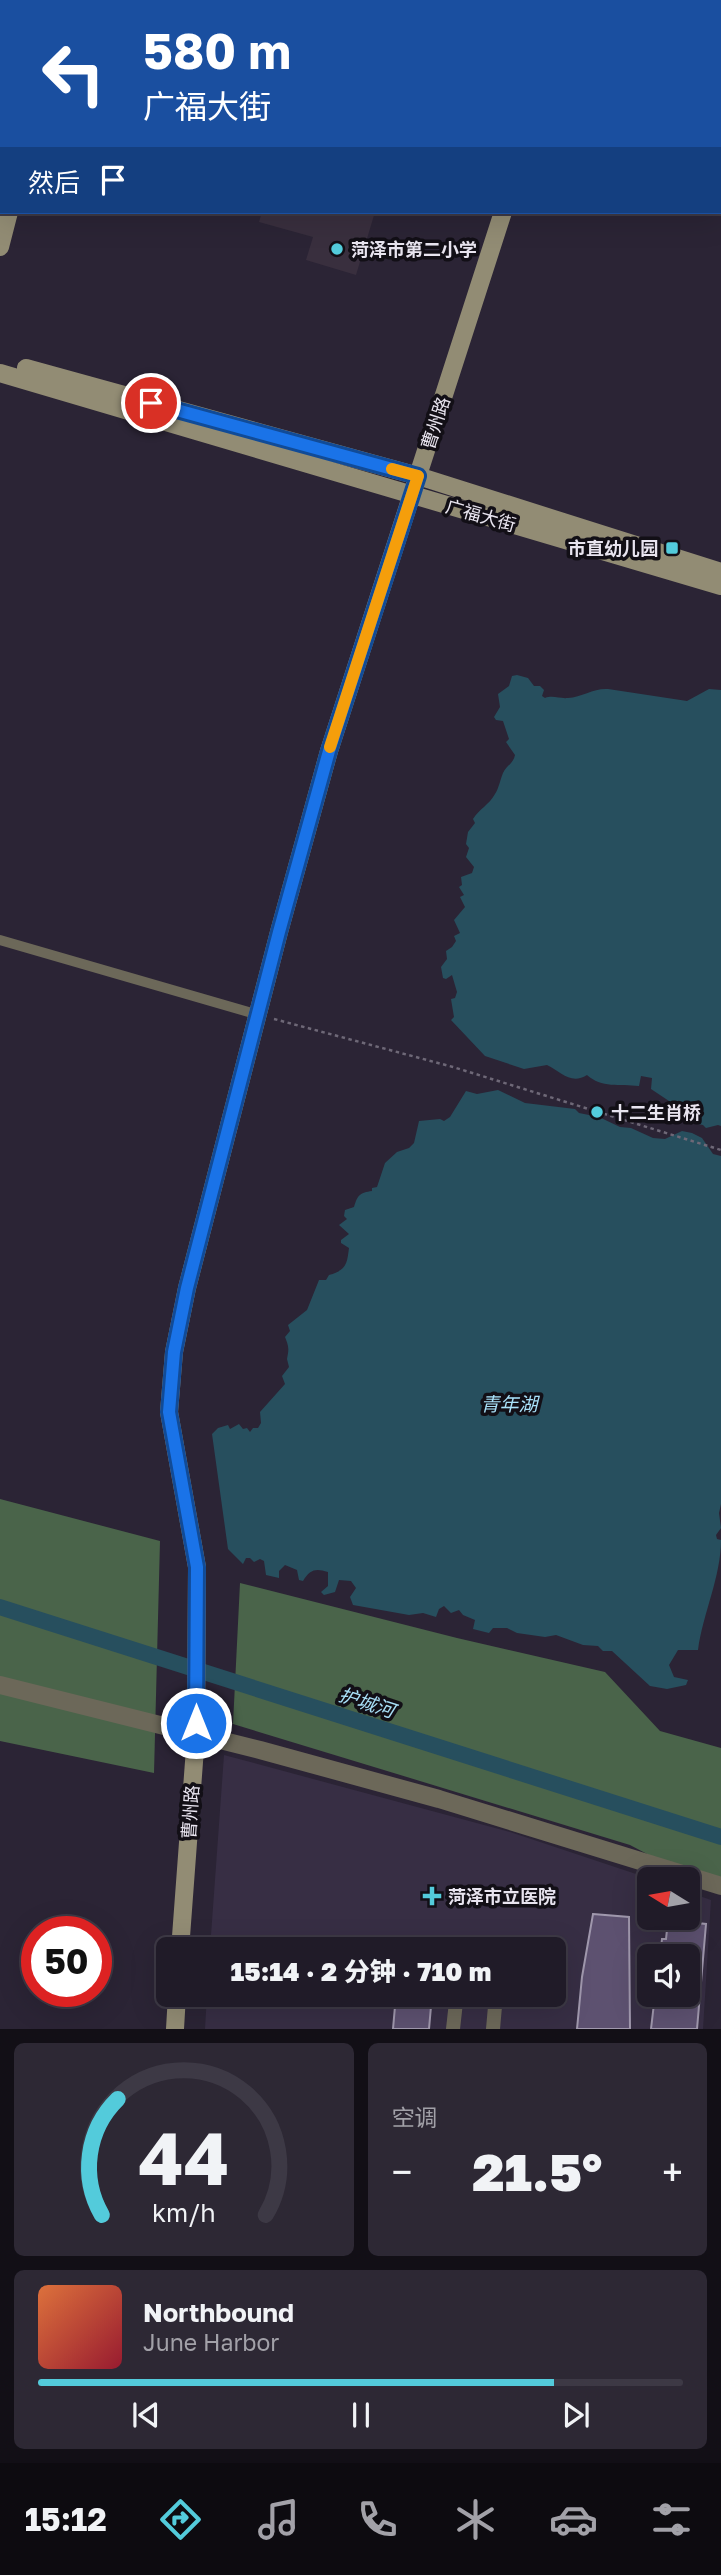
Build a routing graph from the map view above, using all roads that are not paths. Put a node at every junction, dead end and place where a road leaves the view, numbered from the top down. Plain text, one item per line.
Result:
1 (8, 214) edge
2 (502, 214) edge
3 (0, 247) edge
4 (0, 361) edge
5 (0, 373) edge
6 (418, 476) junction
7 (412, 495) junction
8 (721, 572) edge
9 (721, 586) edge
10 (0, 940) edge
11 (259, 1016) junction
12 (0, 1685) edge
13 (196, 1729) junction
14 (721, 1886) edge
15 (182, 1937) edge
16 (176, 2007) edge
17 (455, 2007) edge
18 (495, 2007) edge
19 (174, 2029) edge
20 (453, 2029) edge
21 (493, 2029) edge

1 - 3 main road
2 - 6 main road, 曹州路
4 - 6 main road, 广福大街
5 - 7 main road, 广福大街
6 - 7 main road, 曹州路
6 - 8 main road, 广福大街
7 - 9 main road, 广福大街
7 - 11 main road, 曹州路
10 - 11 street
11 - 13 main road, 曹州路
12 - 13 street
13 - 14 street
13 - 15 main road, 曹州路
16 - 19 main road
17 - 20 street
18 - 21 street

